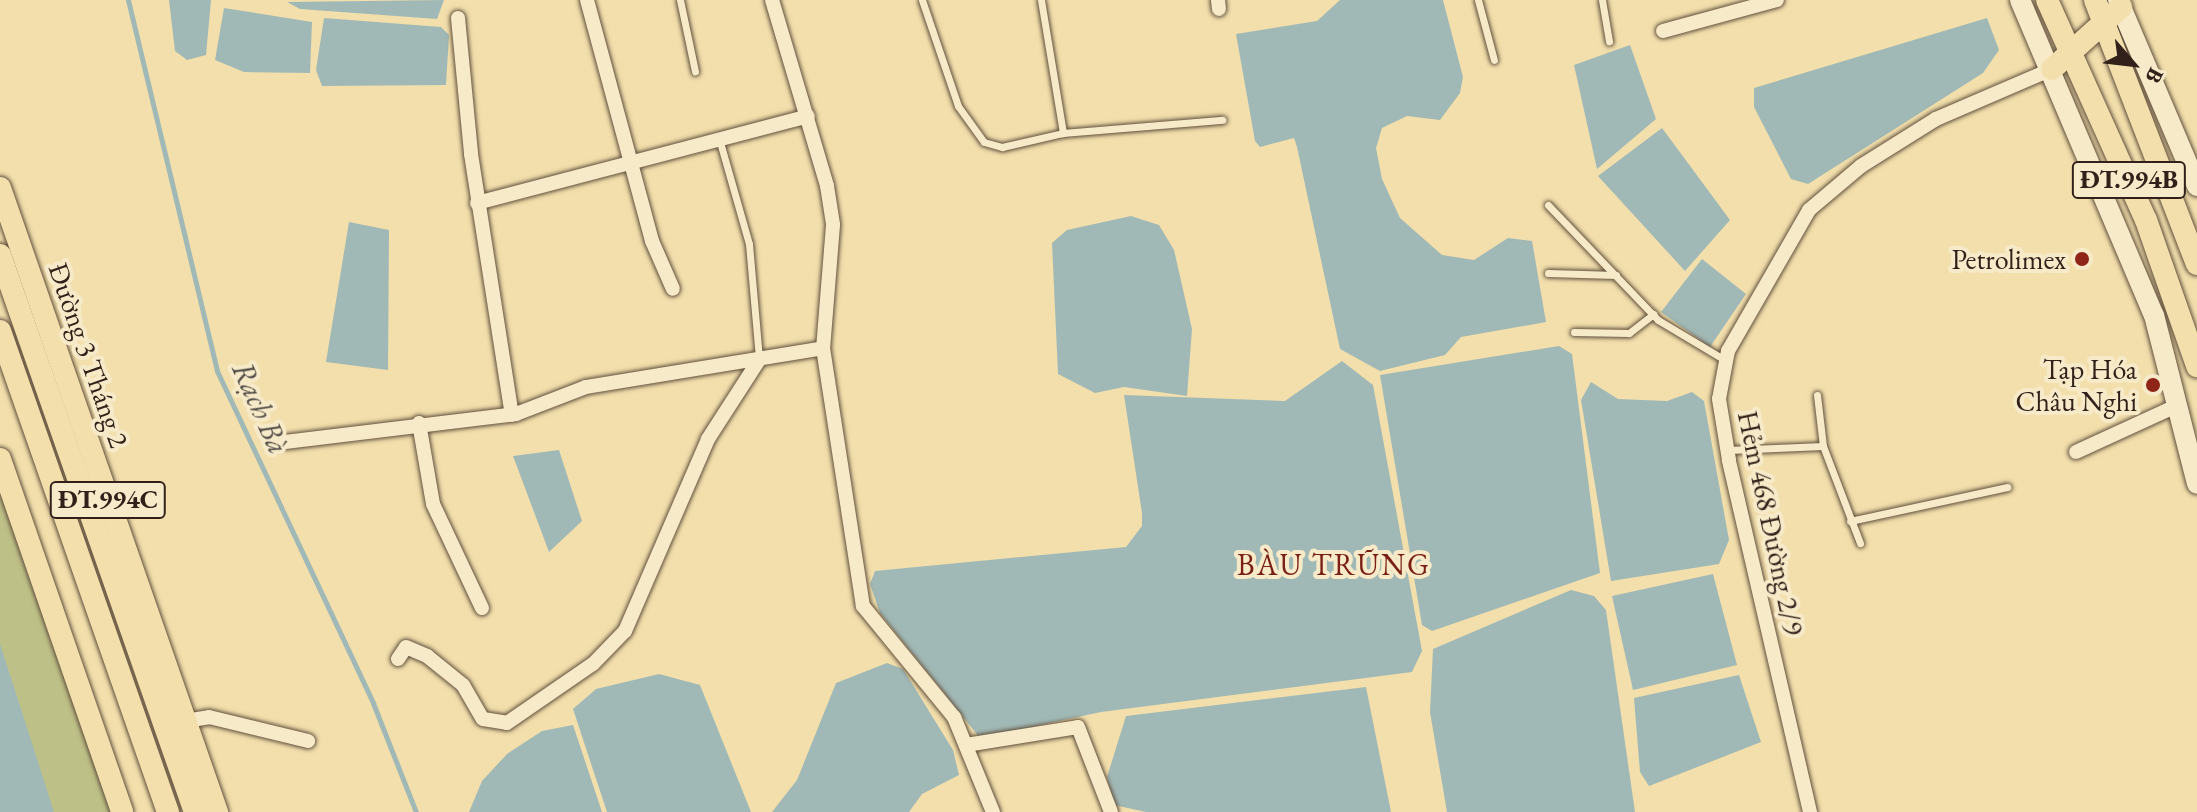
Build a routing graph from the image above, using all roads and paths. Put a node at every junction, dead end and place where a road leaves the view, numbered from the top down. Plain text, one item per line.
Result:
1 (587, 0) edge
2 (680, 0) edge
3 (772, 0) edge
4 (922, 0) edge
5 (1041, 0) edge
6 (1478, 0) edge
7 (1602, 0) edge
8 (1777, 0) edge
9 (2020, 0) edge
10 (2047, 0) edge
11 (2095, 0) edge
12 (2119, 7) edge
13 (458, 18) dead end
14 (1663, 31) dead end
15 (1609, 41) dead end
16 (2071, 50) junction
17 (1494, 60) dead end
18 (2052, 69) junction
19 (695, 71) dead end
20 (808, 116) junction
21 (1222, 120) dead end
22 (1063, 133) junction
23 (720, 142) junction
24 (632, 165) junction
25 (2197, 186) edge
26 (0, 188) edge
27 (477, 203) junction
28 (1548, 205) dead end
29 (0, 255) edge
30 (2197, 264) edge
31 (1548, 273) dead end
32 (1616, 275) junction
33 (673, 289) dead end
34 (1653, 314) junction
35 (0, 331) edge
36 (1574, 332) dead end
37 (823, 348) junction
38 (759, 360) junction
39 (1726, 360) junction
40 (2197, 366) edge
41 (1817, 395) dead end
42 (2178, 405) junction
43 (512, 415) junction
44 (419, 423) junction
45 (285, 442) dead end
46 (1823, 446) junction
47 (1728, 450) junction
48 (2076, 452) dead end
49 (0, 459) edge
50 (2197, 484) edge
51 (2007, 487) dead end
52 (1850, 521) junction
53 (1860, 543) dead end
54 (482, 608) dead end
55 (398, 659) dead end
56 (185, 721) junction
57 (308, 741) dead end
58 (966, 745) junction
59 (122, 812) edge
60 (168, 812) edge
61 (195, 812) edge
62 (217, 812) edge
63 (993, 812) edge
64 (1111, 812) edge
65 (1810, 812) edge

1 - 24 street
2 - 19 lane
3 - 20 street
4 - 22 lane
5 - 22 lane
6 - 17 lane
7 - 15 lane
8 - 14 street
9 - 18 main road, ĐT.994B
10 - 16 main road, ĐT.994B
11 - 12 main road, ĐT.994B
12 - 16 main road
12 - 25 main road, ĐT.994B
12 - 30 main road, ĐT.994B
13 - 27 street
16 - 18 main road
16 - 40 main road, ĐT.994B
18 - 39 street, Hẻm 468 Đường 2/9
18 - 42 main road, ĐT.994B
20 - 23 street
20 - 37 street
21 - 22 lane
23 - 24 street
23 - 38 lane
24 - 27 street
24 - 33 street
26 - 56 main road, Đường 3 Tháng 2 / ĐT.994C
27 - 43 street
28 - 32 lane
29 - 61 main road, Đường 3 Tháng 2 / ĐT.994C
31 - 32 lane
32 - 34 lane
34 - 36 lane
34 - 39 lane
35 - 60 main road, ĐT.994C
37 - 38 street
37 - 58 street
38 - 43 street
38 - 55 street
39 - 47 street, Hẻm 468 Đường 2/9
41 - 46 lane
42 - 48 street
42 - 50 main road, ĐT.994B
43 - 44 street
44 - 45 street
44 - 54 street
46 - 47 lane
46 - 52 lane
47 - 65 street, Hẻm 468 Đường 2/9
49 - 59 main road, ĐT.994C
51 - 52 lane
52 - 53 lane
56 - 57 street
56 - 62 main road, Đường 3 Tháng 2 / ĐT.994C
58 - 63 street
58 - 64 street

